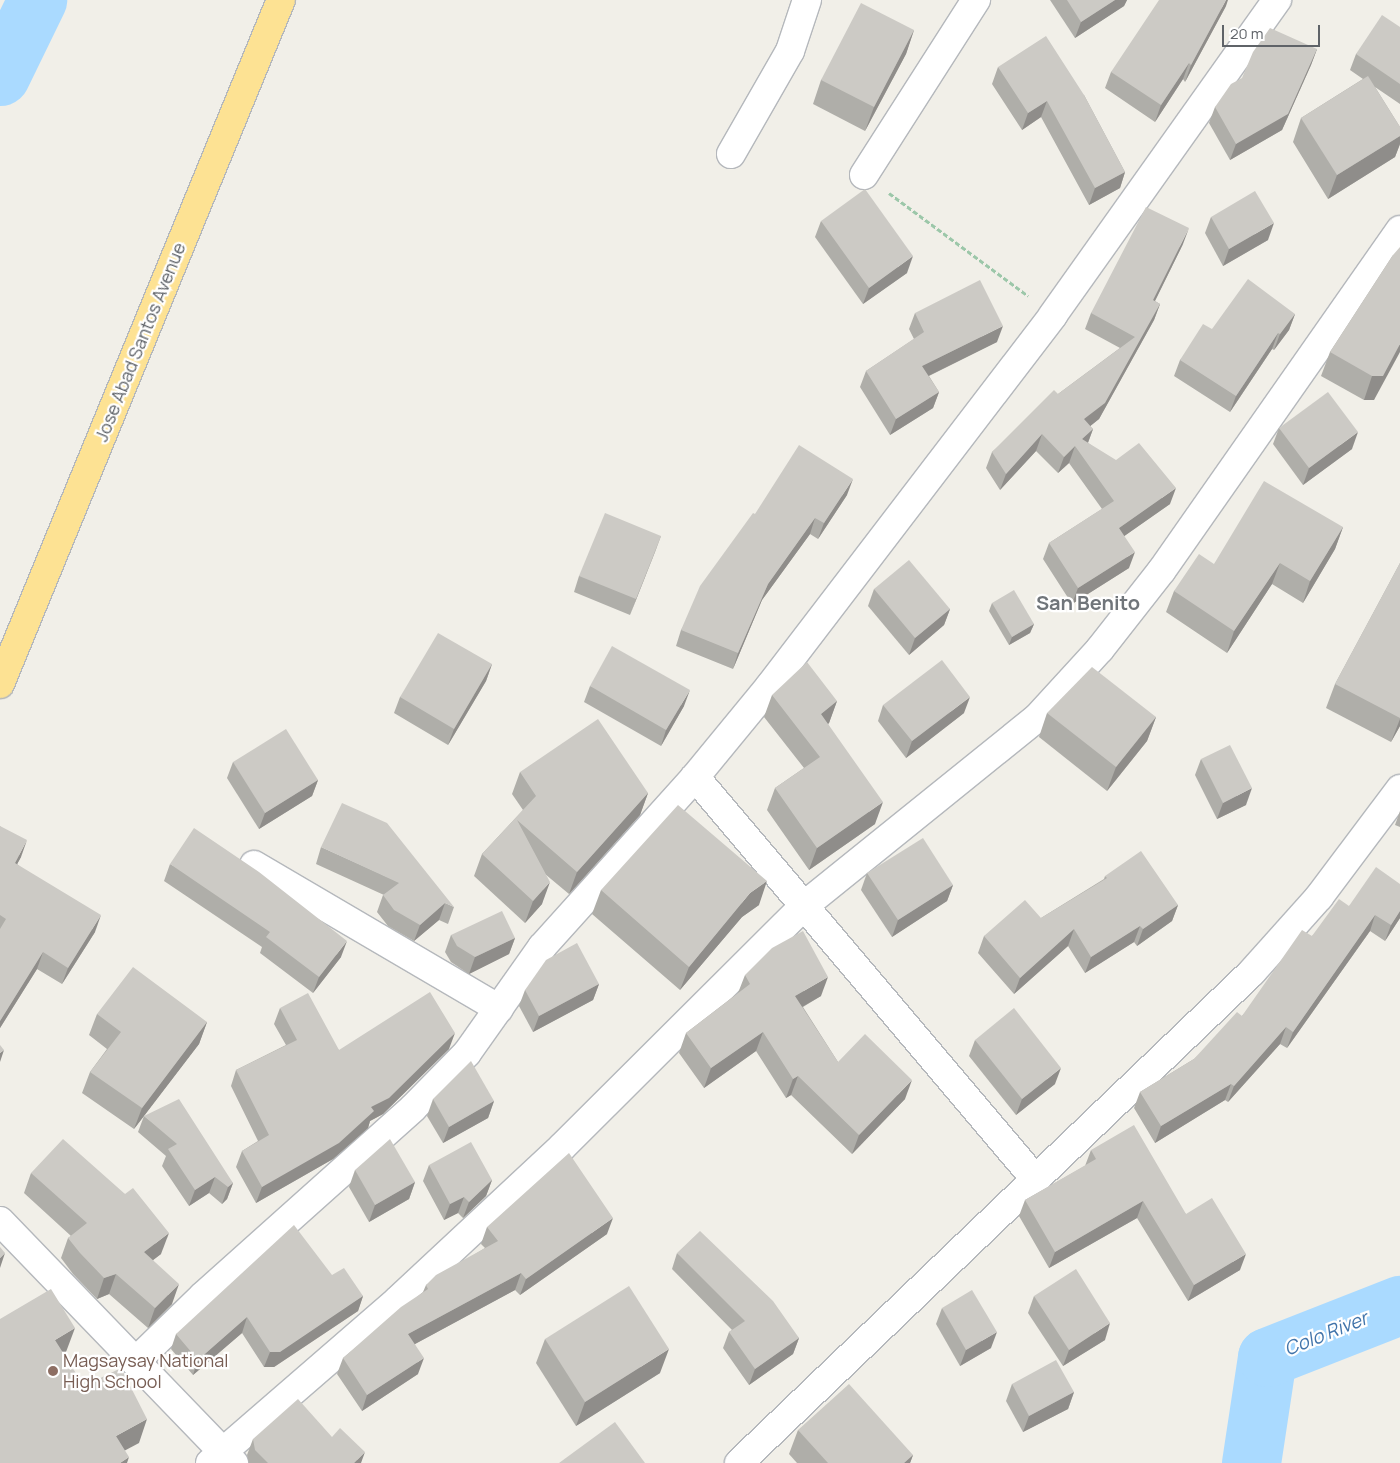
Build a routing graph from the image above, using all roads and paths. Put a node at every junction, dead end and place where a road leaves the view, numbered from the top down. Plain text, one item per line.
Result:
1 (280, 0) edge
2 (807, 0) edge
3 (976, 0) edge
4 (1277, 0) edge
5 (731, 154) dead end
6 (864, 174) joint
7 (1400, 230) edge
8 (1053, 314) junction
9 (0, 684) edge
10 (695, 777) junction
11 (1400, 789) edge
12 (254, 865) dead end
13 (805, 905) junction
14 (499, 1009) junction
15 (1036, 1180) junction
16 (0, 1221) edge
17 (135, 1362) junction
18 (223, 1460) edge
19 (739, 1463) edge

1 - 9 highway, Jose Abad Santos Avenue
2 - 5 street
3 - 6 street
4 - 8 street
6 - 8 path
7 - 13 street
8 - 10 street
10 - 13 street
10 - 14 street
11 - 15 street
12 - 14 street
13 - 15 street
13 - 18 street
14 - 17 street
15 - 19 street
16 - 17 street
17 - 18 street

